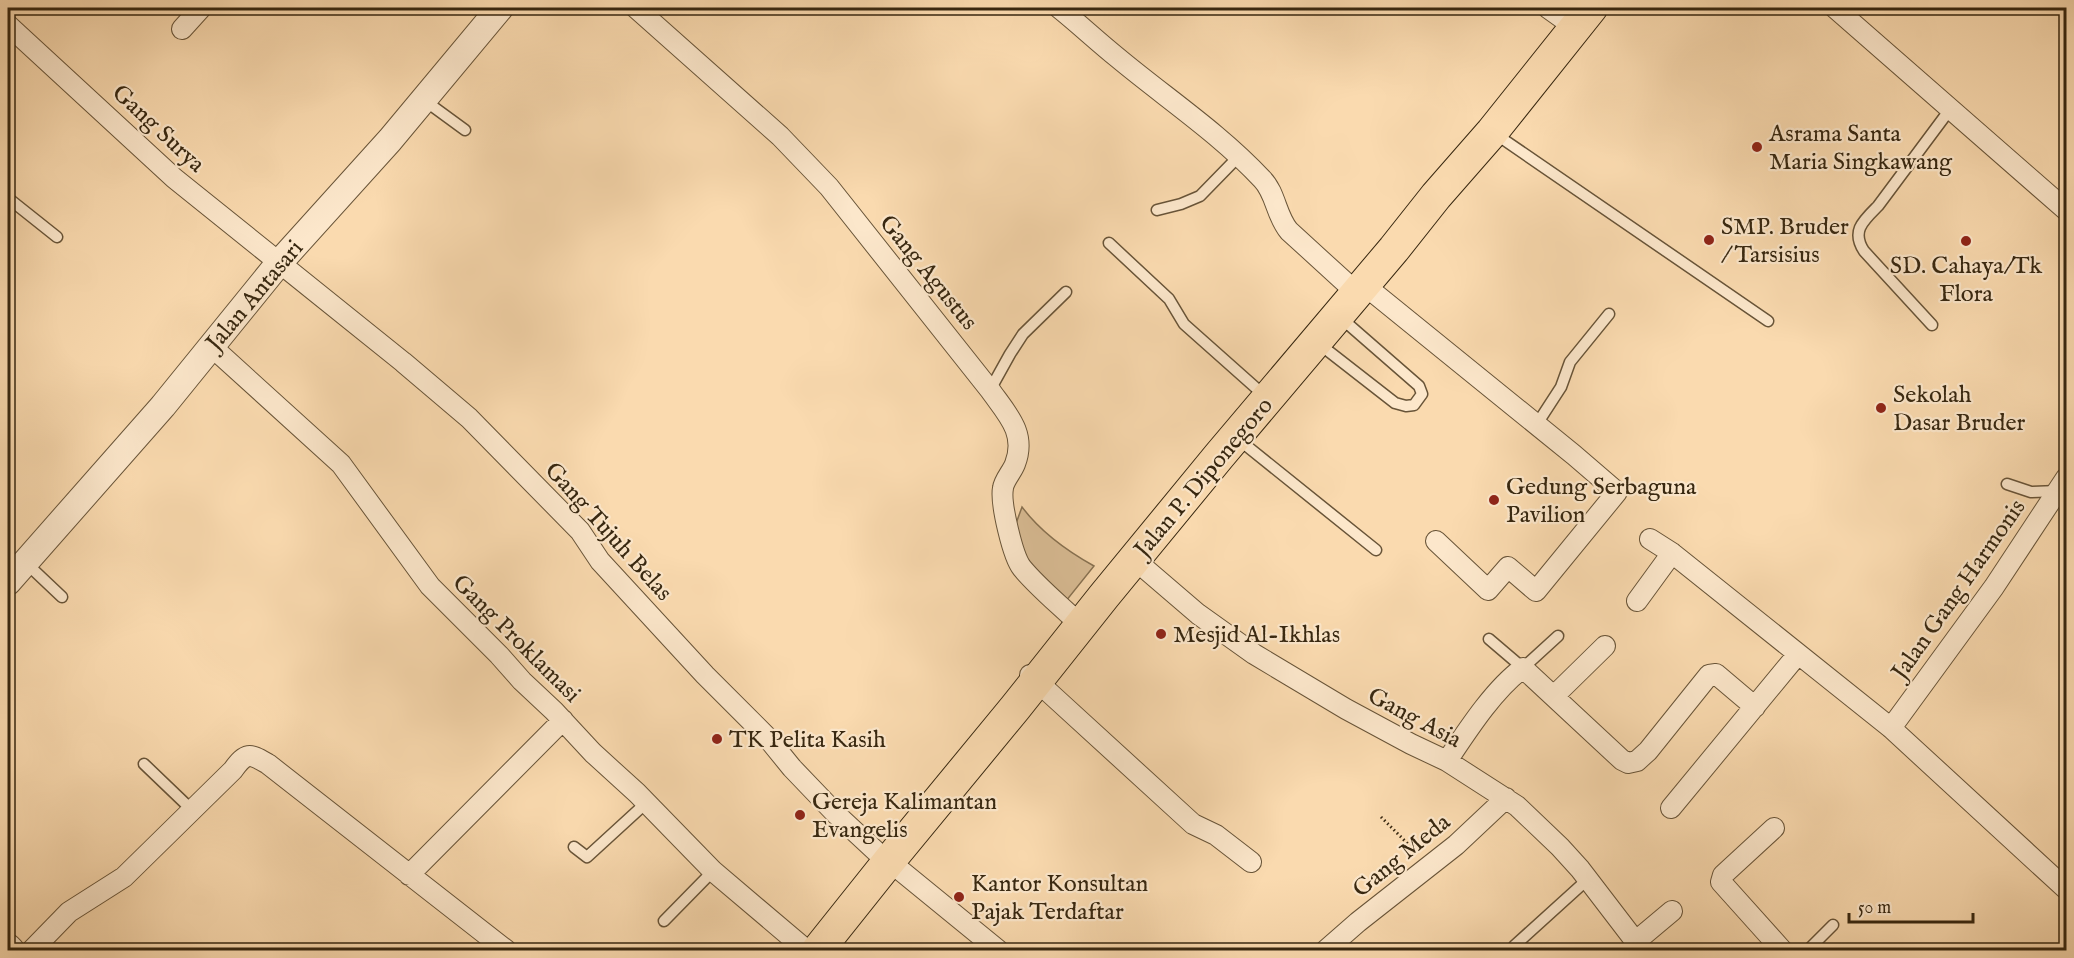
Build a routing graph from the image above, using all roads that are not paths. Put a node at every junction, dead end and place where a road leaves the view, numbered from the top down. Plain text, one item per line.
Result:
1 (201, 8) edge
2 (500, 8) edge
3 (636, 8) edge
4 (1059, 8) edge
5 (1835, 8) edge
6 (1568, 10) edge
7 (8, 25) edge
8 (182, 30) dead end
9 (423, 99) junction
10 (1951, 108) junction
11 (465, 130) dead end
12 (1492, 132) junction
13 (1239, 156) junction
14 (8, 198) edge
15 (1157, 210) dead end
16 (2067, 210) edge
17 (57, 237) dead end
18 (1109, 243) dead end
19 (279, 263) junction
20 (1355, 284) junction
21 (1066, 292) dead end
22 (1609, 314) dead end
23 (1338, 315) junction
24 (1768, 321) dead end
25 (1932, 325) dead end
26 (1316, 341) junction
27 (211, 346) junction
28 (1256, 388) junction
29 (990, 390) junction
30 (1537, 424) junction
31 (1235, 437) junction
32 (2007, 484) dead end
33 (2062, 484) edge
34 (1650, 538) dead end
35 (1436, 541) dead end
36 (1376, 550) dead end
37 (1672, 553) junction
38 (1135, 560) junction
39 (25, 562) junction
40 (8, 582) edge
41 (62, 597) dead end
42 (1636, 601) dead end
43 (1071, 616) junction
44 (1558, 636) dead end
45 (1489, 639) dead end
46 (1605, 646) dead end
47 (1798, 654) junction
48 (1523, 668) junction
49 (1031, 676) junction
50 (1554, 696) junction
51 (1755, 707) junction
52 (563, 720) junction
53 (1891, 728) junction
54 (1447, 761) junction
55 (144, 764) dead end
56 (1506, 798) junction
57 (646, 803) junction
58 (1671, 808) dead end
59 (192, 810) junction
60 (1774, 828) dead end
61 (574, 846) dead end
62 (884, 858) junction
63 (1251, 862) dead end
64 (713, 871) junction
65 (410, 875) junction
66 (1588, 879) junction
67 (2067, 889) edge
68 (1672, 911) dead end
69 (664, 921) dead end
70 (1833, 925) dead end
71 (1514, 946) dead end
72 (1639, 946) edge
73 (8, 947) edge
74 (809, 950) edge
75 (11, 951) edge
76 (32, 951) edge
77 (506, 951) edge
78 (998, 951) edge
79 (1326, 951) edge
80 (1782, 951) edge
81 (1808, 951) edge

1 - 8 street
2 - 9 street, Jalan Antasari
3 - 29 street, Gang Agustus
4 - 13 street
5 - 10 street
6 - 12 main road, Jalan P. Diponegoro
6 - 20 main road, Jalan P. Diponegoro
7 - 19 street, Gang Surya
9 - 11 lane
9 - 19 street, Jalan Antasari
10 - 16 street
10 - 25 lane
12 - 20 main road, Jalan P. Diponegoro
12 - 24 lane
13 - 15 lane
13 - 20 street
14 - 17 lane
18 - 28 lane
19 - 27 street, Jalan Antasari
19 - 62 street, Gang Tujuh Belas
20 - 23 main road, Jalan P. Diponegoro
20 - 28 main road, Jalan P. Diponegoro
20 - 30 street
21 - 29 lane
22 - 30 lane
23 - 26 main road, Jalan P. Diponegoro
23 - 26 lane
26 - 31 main road, Jalan P. Diponegoro
27 - 39 street, Jalan Antasari
27 - 52 street, Gang Proklamasi
28 - 43 main road, Jalan P. Diponegoro
29 - 43 street, Gang Agustus
30 - 35 street
31 - 36 lane
31 - 38 main road, Jalan P. Diponegoro
32 - 33 lane
33 - 53 street, Jalan Gang Harmonis
34 - 37 street
37 - 42 street
37 - 47 street
38 - 49 main road, Jalan P. Diponegoro
38 - 54 street, Gang Asia
39 - 40 street, Jalan Antasari
39 - 41 lane
43 - 49 main road, Jalan P. Diponegoro
44 - 48 lane
45 - 48 lane
46 - 50 street
47 - 51 street
47 - 53 street
48 - 50 street
48 - 54 street
49 - 62 main road, Jalan P. Diponegoro
49 - 63 street
50 - 51 street
51 - 58 street
52 - 57 street, Gang Proklamasi
52 - 65 street
53 - 67 street
54 - 56 street, Gang Asia
55 - 59 lane
56 - 66 street, Gang Asia
56 - 79 street, Gang Meda
57 - 61 lane
57 - 64 street, Gang Proklamasi
59 - 65 street
59 - 76 street
60 - 80 street
62 - 74 main road, Jalan P. Diponegoro
62 - 78 street, Gang Tujuh Belas
64 - 69 lane
64 - 74 street, Gang Proklamasi
65 - 77 street
66 - 71 lane
66 - 72 street, Gang Asia
68 - 72 street
70 - 81 lane
73 - 75 street

